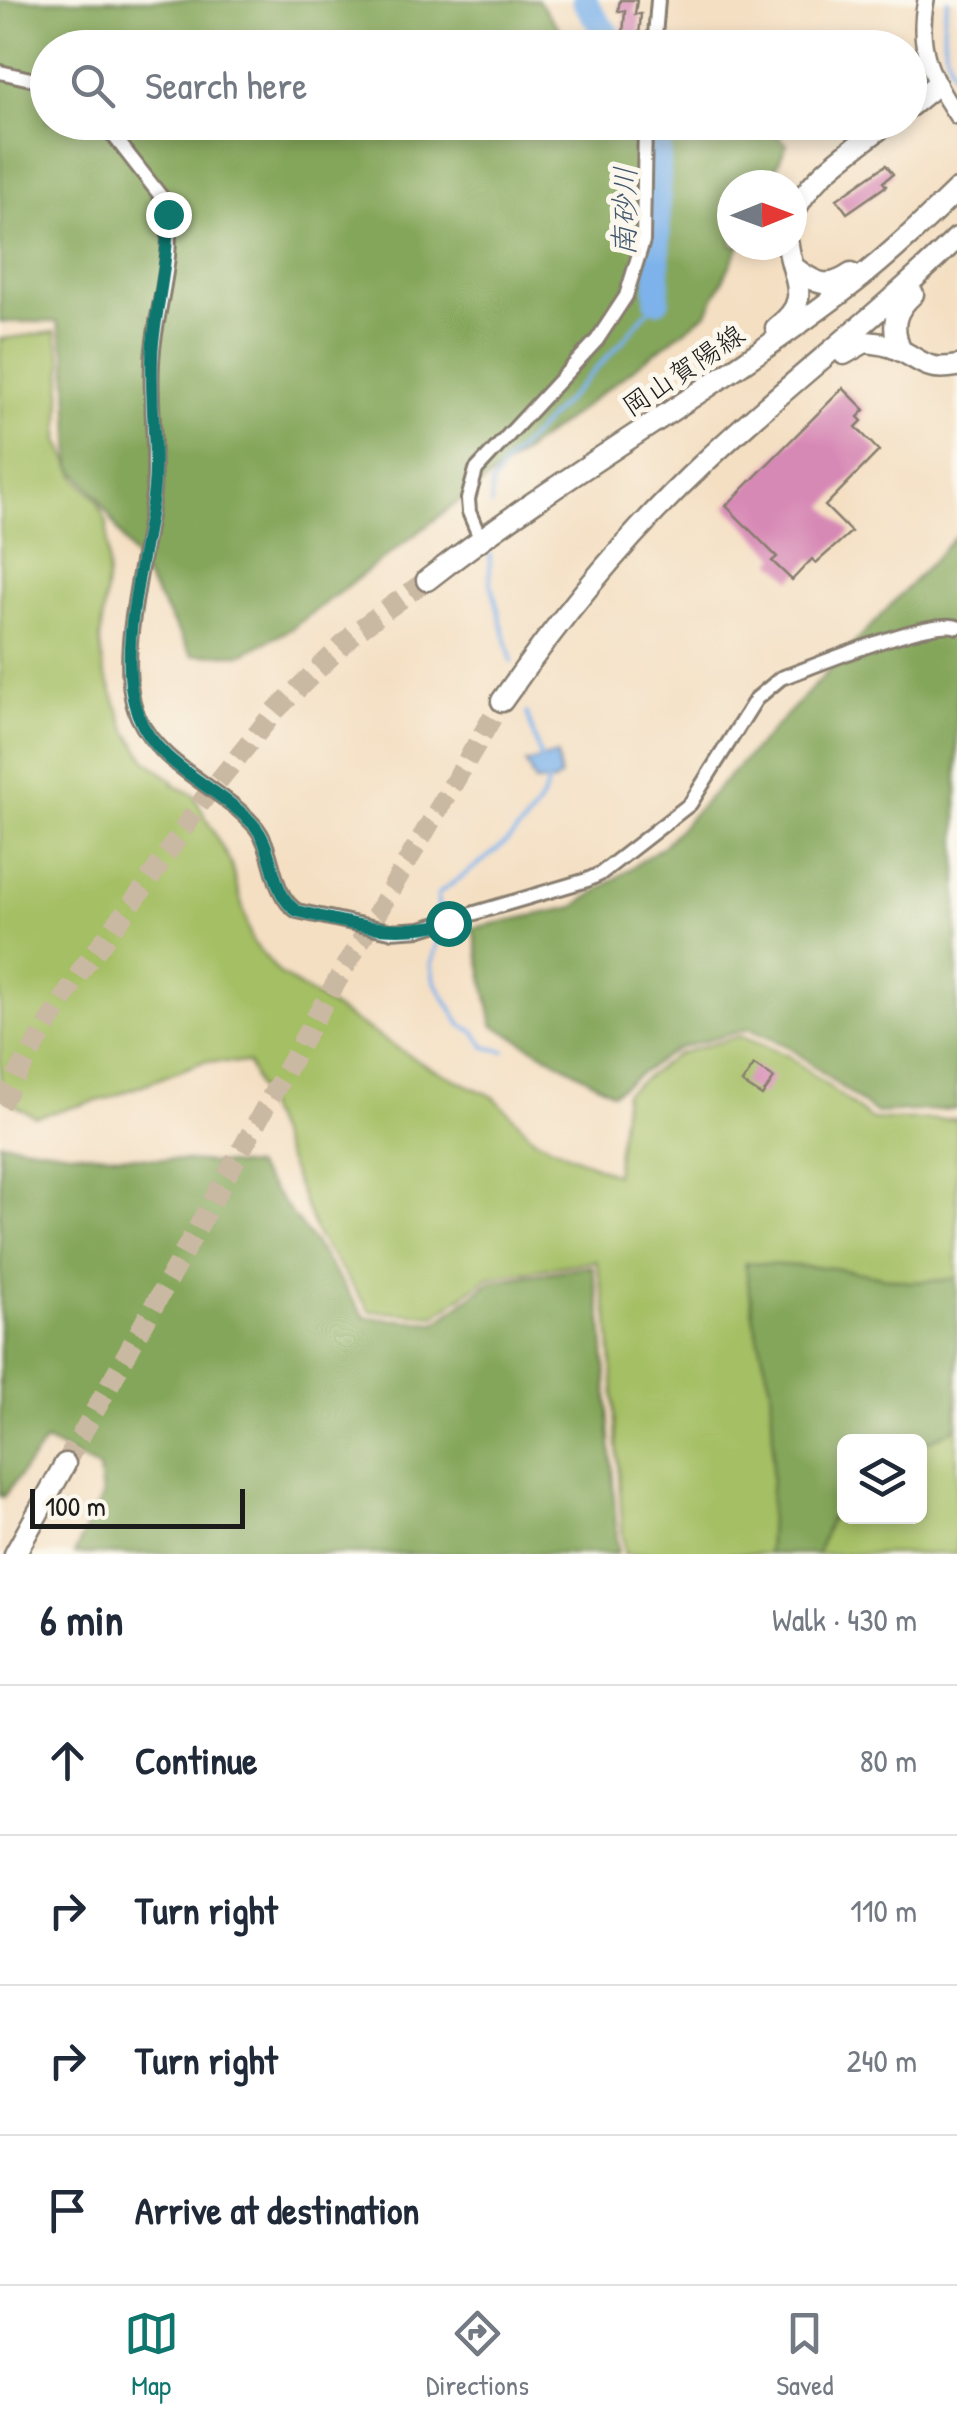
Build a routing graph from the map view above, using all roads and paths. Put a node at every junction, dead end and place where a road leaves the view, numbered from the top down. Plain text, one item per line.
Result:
1 (658, 0) edge
2 (926, 0) edge
3 (656, 30) edge
4 (923, 30) edge
5 (927, 65) edge
6 (0, 72) edge
7 (30, 79) edge
8 (936, 85) junction
9 (927, 92) edge
10 (957, 116) edge
11 (117, 140) edge
12 (645, 140) edge
13 (865, 140) edge
14 (957, 189) edge
15 (807, 192) edge
16 (957, 239) edge
17 (793, 260) edge
18 (796, 269) junction
19 (900, 350) junction
20 (957, 366) edge
21 (721, 378) junction
22 (734, 437) junction
23 (480, 538) junction
24 (427, 580) tunnel mouth
25 (957, 626) edge
26 (502, 702) tunnel mouth
27 (66, 1464) tunnel mouth
28 (14, 1554) edge

1 - 3 street
2 - 4 street
5 - 8 street
6 - 7 street
8 - 9 main road
8 - 10 street
11 - 25 street
12 - 23 street
13 - 15 main road
14 - 18 main road
14 - 21 main road, 岡山賀陽線
16 - 19 main road
16 - 22 main road
17 - 18 main road
18 - 21 main road
19 - 20 main road
19 - 22 main road
21 - 23 main road, 岡山賀陽線
22 - 26 main road
23 - 24 main road, 岡山賀陽線
27 - 28 main road

